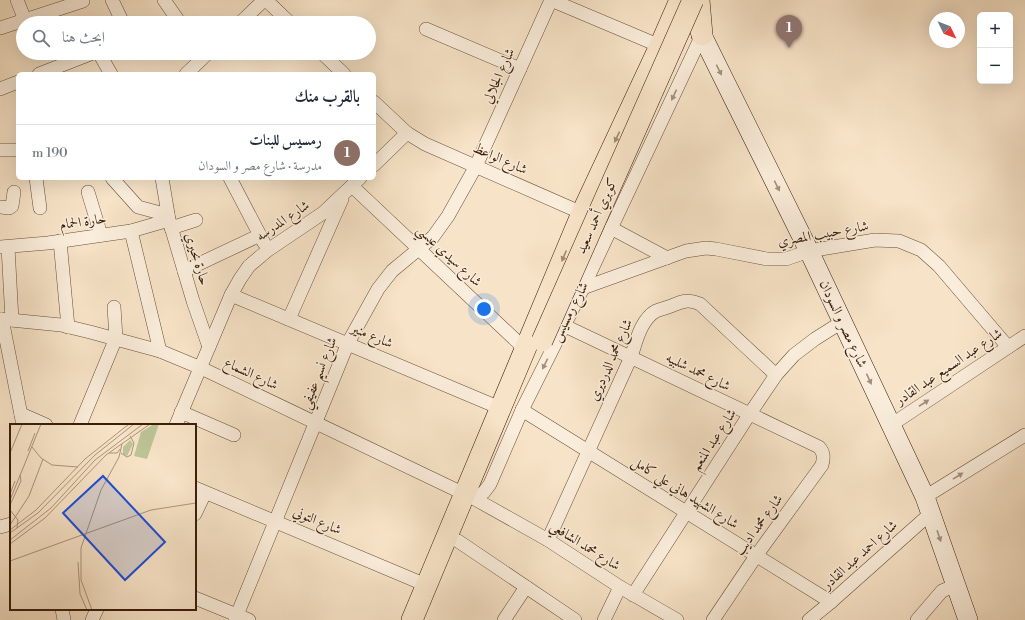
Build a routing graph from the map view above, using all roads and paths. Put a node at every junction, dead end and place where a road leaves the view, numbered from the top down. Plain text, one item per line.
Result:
1 (18, 0) edge
2 (112, 0) edge
3 (164, 0) edge
4 (265, 0) edge
5 (551, 0) edge
6 (680, 0) edge
7 (683, 0) edge
8 (693, 0) edge
9 (699, 0) edge
10 (83, 1) edge
11 (24, 16) edge
12 (37, 16) edge
13 (120, 16) edge
14 (175, 16) edge
15 (248, 16) edge
16 (282, 16) edge
17 (16, 23) edge
18 (0, 28) edge
19 (426, 29) dead end
20 (702, 35) junction
21 (660, 46) junction
22 (75, 60) edge
23 (103, 60) edge
24 (201, 60) edge
25 (329, 60) edge
26 (520, 69) junction
27 (44, 72) edge
28 (110, 72) edge
29 (188, 72) edge
30 (342, 72) edge
31 (16, 83) edge
32 (0, 89) edge
33 (376, 104) edge
34 (407, 133) junction
35 (0, 150) edge
36 (16, 150) edge
37 (376, 163) edge
38 (476, 166) junction
39 (36, 180) edge
40 (114, 180) edge
41 (162, 180) edge
42 (231, 180) edge
43 (352, 186) edge
44 (14, 192) dead end
45 (88, 192) dead end
46 (0, 207) edge
47 (40, 208) dead end
48 (582, 213) junction
49 (196, 220) dead end
50 (169, 221) junction
51 (611, 228) junction
52 (131, 231) junction
53 (101, 235) junction
54 (260, 235) junction
55 (60, 241) junction
56 (4, 247) edge
57 (268, 250) junction
58 (419, 250) junction
59 (809, 251) junction
60 (667, 258) junction
61 (184, 271) junction
62 (583, 288) junction
63 (231, 295) junction
64 (114, 307) dead end
65 (289, 319) junction
66 (5, 320) edge
67 (842, 322) junction
68 (563, 325) junction
69 (68, 327) junction
70 (1025, 336) edge
71 (116, 338) junction
72 (348, 344) junction
73 (533, 345) junction
74 (209, 347) junction
75 (1008, 347) junction
76 (160, 350) junction
77 (631, 357) junction
78 (201, 368) junction
79 (776, 375) junction
80 (500, 408) junction
81 (522, 410) junction
82 (182, 412) junction
83 (749, 415) junction
84 (22, 420) edge
85 (316, 422) junction
86 (41, 424) edge
87 (80, 424) edge
88 (176, 424) edge
89 (891, 425) junction
90 (234, 436) dead end
91 (1025, 436) edge
92 (819, 447) joint
93 (588, 451) junction
94 (200, 490) edge
95 (469, 496) junction
96 (928, 505) junction
97 (196, 509) edge
98 (686, 513) junction
99 (276, 522) junction
100 (10, 524) edge
101 (0, 527) edge
102 (548, 540) junction
103 (458, 541) junction
104 (756, 556) junction
105 (426, 584) junction
106 (956, 585) junction
107 (526, 587) junction
108 (620, 587) junction
109 (634, 595) junction
110 (196, 598) edge
111 (832, 602) junction
112 (62, 610) edge
113 (97, 610) edge
114 (240, 618) edge
115 (420, 618) edge
116 (64, 620) edge
117 (92, 620) edge
118 (504, 620) edge
119 (575, 620) edge
120 (604, 620) edge
121 (677, 620) edge
122 (713, 620) edge
123 (809, 620) edge
124 (917, 620) edge
125 (968, 620) edge

1 - 11 street
2 - 13 street
3 - 14 street
4 - 15 street
4 - 16 street
5 - 21 street
5 - 26 street, شارع الجلالي
6 - 21 main road, شارع رمسيس
7 - 20 main road, شارع مصر و السودان
8 - 73 main road, كوبري أحمد سعيد, bridge
9 - 20 main road
10 - 12 street
17 - 18 street
19 - 26 street
20 -> 51 street, شارع رمسيس
20 -> 59 main road, شارع مصر و السودان
21 -> 48 main road, شارع رمسيس
22 - 27 street
23 - 28 street
24 - 29 street
25 - 30 street
26 - 38 street, شارع الجلالي
31 - 32 street
33 - 34 street, شارع الواعظ
34 - 37 street
34 - 38 street, شارع الواعظ
35 - 36 street
38 - 48 street, شارع الواعظ
38 - 58 street, شارع نسيم عفيفي
39 - 47 street
40 - 50 street
41 - 50 street, حارة بحيري
42 - 54 street
43 - 57 street, شارع المدرسه
43 - 58 street, شارع سيدي عيسي
43 - 65 street
44 - 46 street
45 - 53 street
48 -> 73 main road, شارع رمسيس
49 - 50 street, حارة الحمام
50 - 52 street, حارة الحمام
50 - 61 street, حارة بحيري
51 - 60 street
51 - 62 street, شارع رمسيس
52 - 53 street, حارة الحمام
52 - 76 street
53 - 55 street, حارة الحمام
54 - 57 street
54 - 61 street
55 - 56 street, حارة الحمام
55 - 69 street
56 - 66 street
57 - 63 street, شارع المدرسه
58 - 72 street, شارع نسيم عفيفي
58 - 73 street, شارع سيدي عيسي
59 - 60 street, شارع حبيب المصري
59 - 67 main road, شارع مصر و السودان
59 - 75 street, شارع حبيب المصري
60 - 62 street, شارع حبيب المصري
61 - 74 street, حارة بحيري
62 - 68 street, شارع رمسيس
63 - 65 street, شارع منير
63 - 74 street, شارع المدرسه
64 - 71 street
65 - 72 street, شارع منير
66 - 69 street, شارع الشماع
66 - 84 street
67 - 79 street, شارع عبد المنعم
67 -> 89 main road, شارع مصر و السودان
68 - 77 street, شارع محمد شلبيه
68 -> 81 street, شارع رمسيس
69 - 71 street, شارع الشماع
70 - 75 street, شارع عبد السميع عبد القادر
71 - 76 street, شارع الشماع
71 - 87 street
72 - 80 street, شارع منير
72 - 85 street, شارع نسيم عفيفي
73 - 80 main road, شارع رمسيس
73 - 95 main road, كوبري أحمد سعيد
74 - 78 street, شارع المدرسه
89 -> 75 street, شارع عبد السميع عبد القادر
76 - 78 street, شارع الشماع
77 - 79 street, شارع محمد الدرديري
77 - 83 street, شارع محمد شلبيه
77 - 93 street, شارع محمد الدرديري
78 - 82 street, شارع المدرسه
78 - 85 street, شارع الشماع
79 - 83 street, شارع عبد المنعم
80 - 95 main road, شارع رمسيس
81 - 93 street, شارع الشهيد هاني علي كامل
81 - 95 street, شارع رمسيس
82 - 88 street, شارع المدرسه
82 - 90 street
83 - 92 street, شارع محمد شلبيه
83 - 98 street, شارع عبد المنعم
84 - 86 street
85 - 95 street, شارع الشماع
85 - 99 street, شارع نسيم عفيفي
89 - 96 main road, شارع مصر و السودان
96 -> 91 street, شارع احمد عبد القادر
92 - 104 street, شارع محمد اديب
93 - 98 street, شارع الشهيد هاني علي كامل
93 - 102 street, شارع محمد الدرديري
94 - 97 street
94 - 99 street, شارع التوني
95 - 102 street, شارع محمد الشافعي
95 - 103 main road, شارع رمسيس
95 - 105 main road, شارع رمسيس
96 -> 106 main road, شارع مصر و السودان
96 - 111 street, شارع احمد عبد القادر
98 - 104 street, شارع الشهيد هاني علي كامل
98 - 109 street, شارع عبد المنعم
99 - 105 street, شارع التوني
99 - 114 street, شارع نسيم عفيفي
100 - 101 street
102 - 108 street, شارع محمد الشافعي
103 - 107 street
103 - 115 main road, شارع رمسيس
104 - 111 street, شارع الشهيد هاني علي كامل
104 - 122 street, شارع محمد اديب
105 - 115 main road, شارع رمسيس
106 - 124 street
106 - 125 main road, شارع مصر و السودان
107 - 118 street
107 - 119 street
108 - 109 street, شارع محمد الشافعي
108 - 120 street
109 - 121 street, شارع محمد الشافعي
110 - 114 street
111 - 123 street, شارع احمد عبد القادر
112 - 116 street
113 - 117 street

